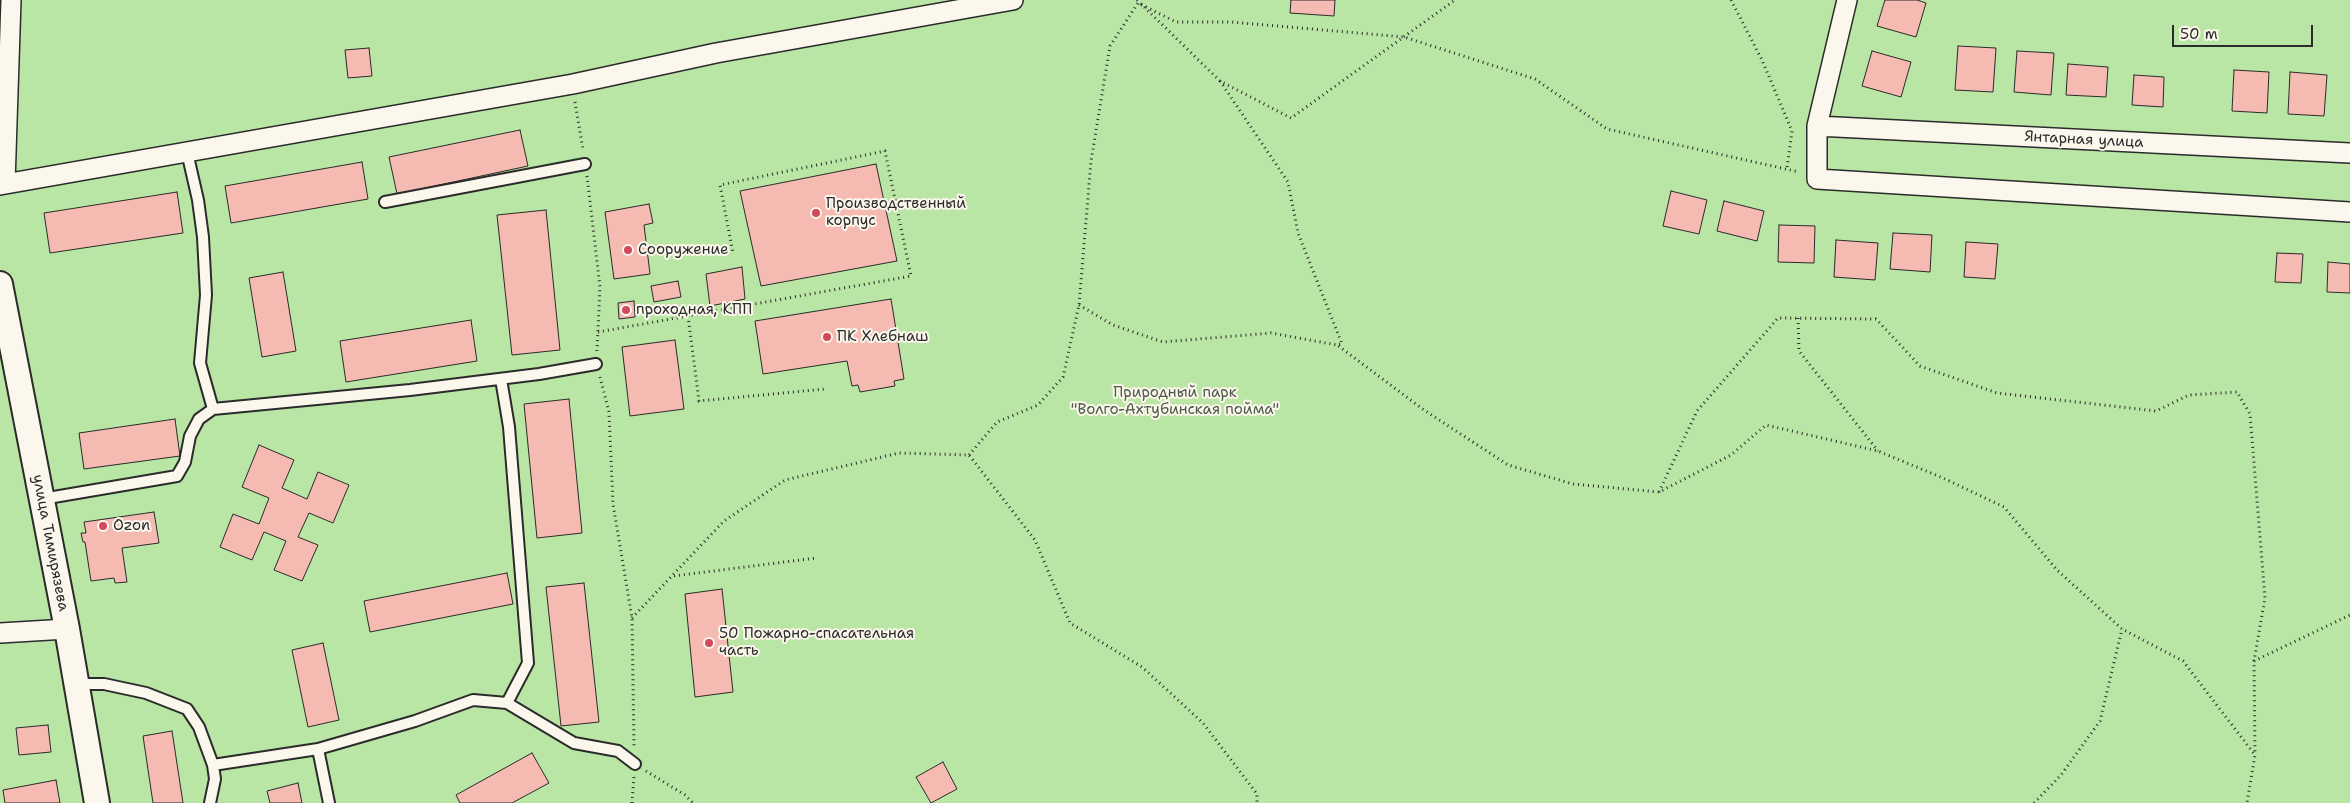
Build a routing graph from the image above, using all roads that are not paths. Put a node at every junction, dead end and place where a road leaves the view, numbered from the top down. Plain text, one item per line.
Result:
1 (10, 0) edge
2 (1013, 0) edge
3 (1847, 0) edge
4 (1817, 126) junction
5 (187, 152) junction
6 (2350, 153) edge
7 (585, 164) road end
8 (3, 184) edge
9 (385, 202) dead end
10 (2350, 212) edge
11 (0, 284) edge
12 (596, 364) road end
13 (501, 379) junction
14 (213, 409) junction
15 (42, 499) junction
16 (67, 629) junction
17 (0, 632) edge
18 (76, 684) junction
19 (506, 703) junction
20 (318, 749) junction
21 (635, 764) road end
22 (212, 766) junction
23 (97, 803) edge
24 (210, 803) edge
25 (329, 803) edge

1 - 8 street
2 - 5 street
3 - 4 street
4 - 6 street, Янтарная улица
4 - 10 street
5 - 8 street
5 - 14 lane
7 - 9 lane
11 - 15 street, улица Тимирязева
12 - 13 lane
13 - 14 lane
13 - 19 lane
14 - 15 lane
15 - 16 street, улица Тимирязева
16 - 17 street
16 - 18 street, улица Тимирязева
18 - 22 lane
18 - 23 street, улица Тимирязева
19 - 20 lane
19 - 21 lane
20 - 22 lane
20 - 25 lane
22 - 24 lane

